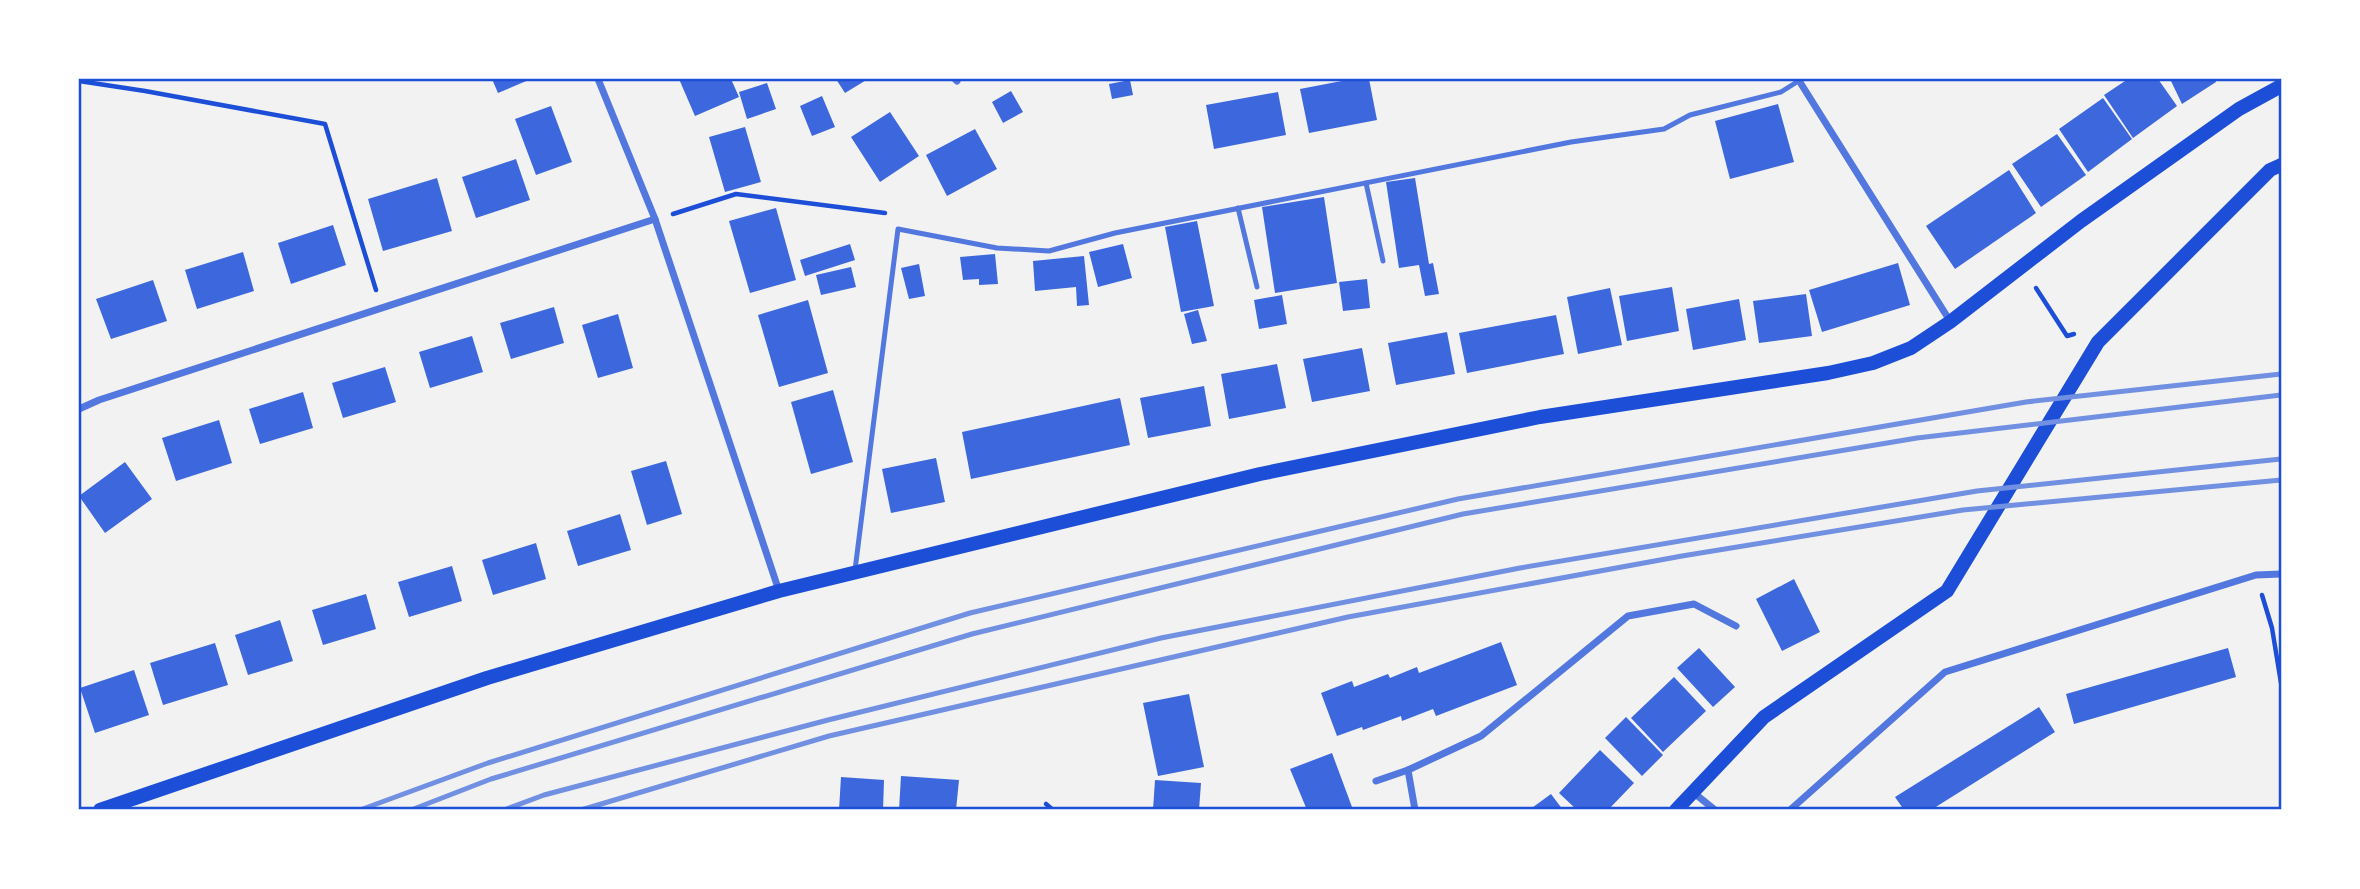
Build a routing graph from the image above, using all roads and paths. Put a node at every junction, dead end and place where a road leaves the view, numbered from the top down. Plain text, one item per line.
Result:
1 (598, 79) edge
2 (1800, 79) edge
3 (79, 81) edge
4 (2281, 86) edge
5 (2281, 165) edge
6 (1366, 183) junction
7 (1238, 208) junction
8 (655, 219) junction
9 (898, 229) junction
10 (1383, 261) dead end
11 (2022, 267) junction
12 (1257, 287) dead end
13 (381, 308) junction
14 (1950, 322) junction
15 (2098, 342) junction
16 (79, 410) edge
17 (854, 573) junction
18 (2281, 574) edge
19 (2256, 575) junction
20 (779, 591) junction
21 (1737, 626) dead end
22 (2281, 683) edge
23 (1408, 770) junction
24 (1376, 781) dead end
25 (1694, 793) junction
26 (1046, 804) dead end
27 (100, 810) edge
28 (1053, 810) edge
29 (1415, 810) edge
30 (1675, 810) edge
31 (1715, 810) edge
32 (1790, 810) edge

1 - 8 street
2 - 6 lane
2 - 14 street
3 - 13 path
4 - 11 main road
5 - 15 main road
6 - 7 lane
6 - 10 lane
7 - 9 lane
7 - 12 lane
8 - 9 path
8 - 13 street
8 - 20 street
9 - 17 lane
11 - 14 main road
11 - 15 path
13 - 16 street
14 - 17 main road
15 - 25 main road
17 - 20 main road
18 - 19 street
19 - 22 path
19 - 32 street
20 - 27 main road
21 - 23 street
23 - 24 street
23 - 29 street
25 - 30 main road
25 - 31 street
26 - 28 path

